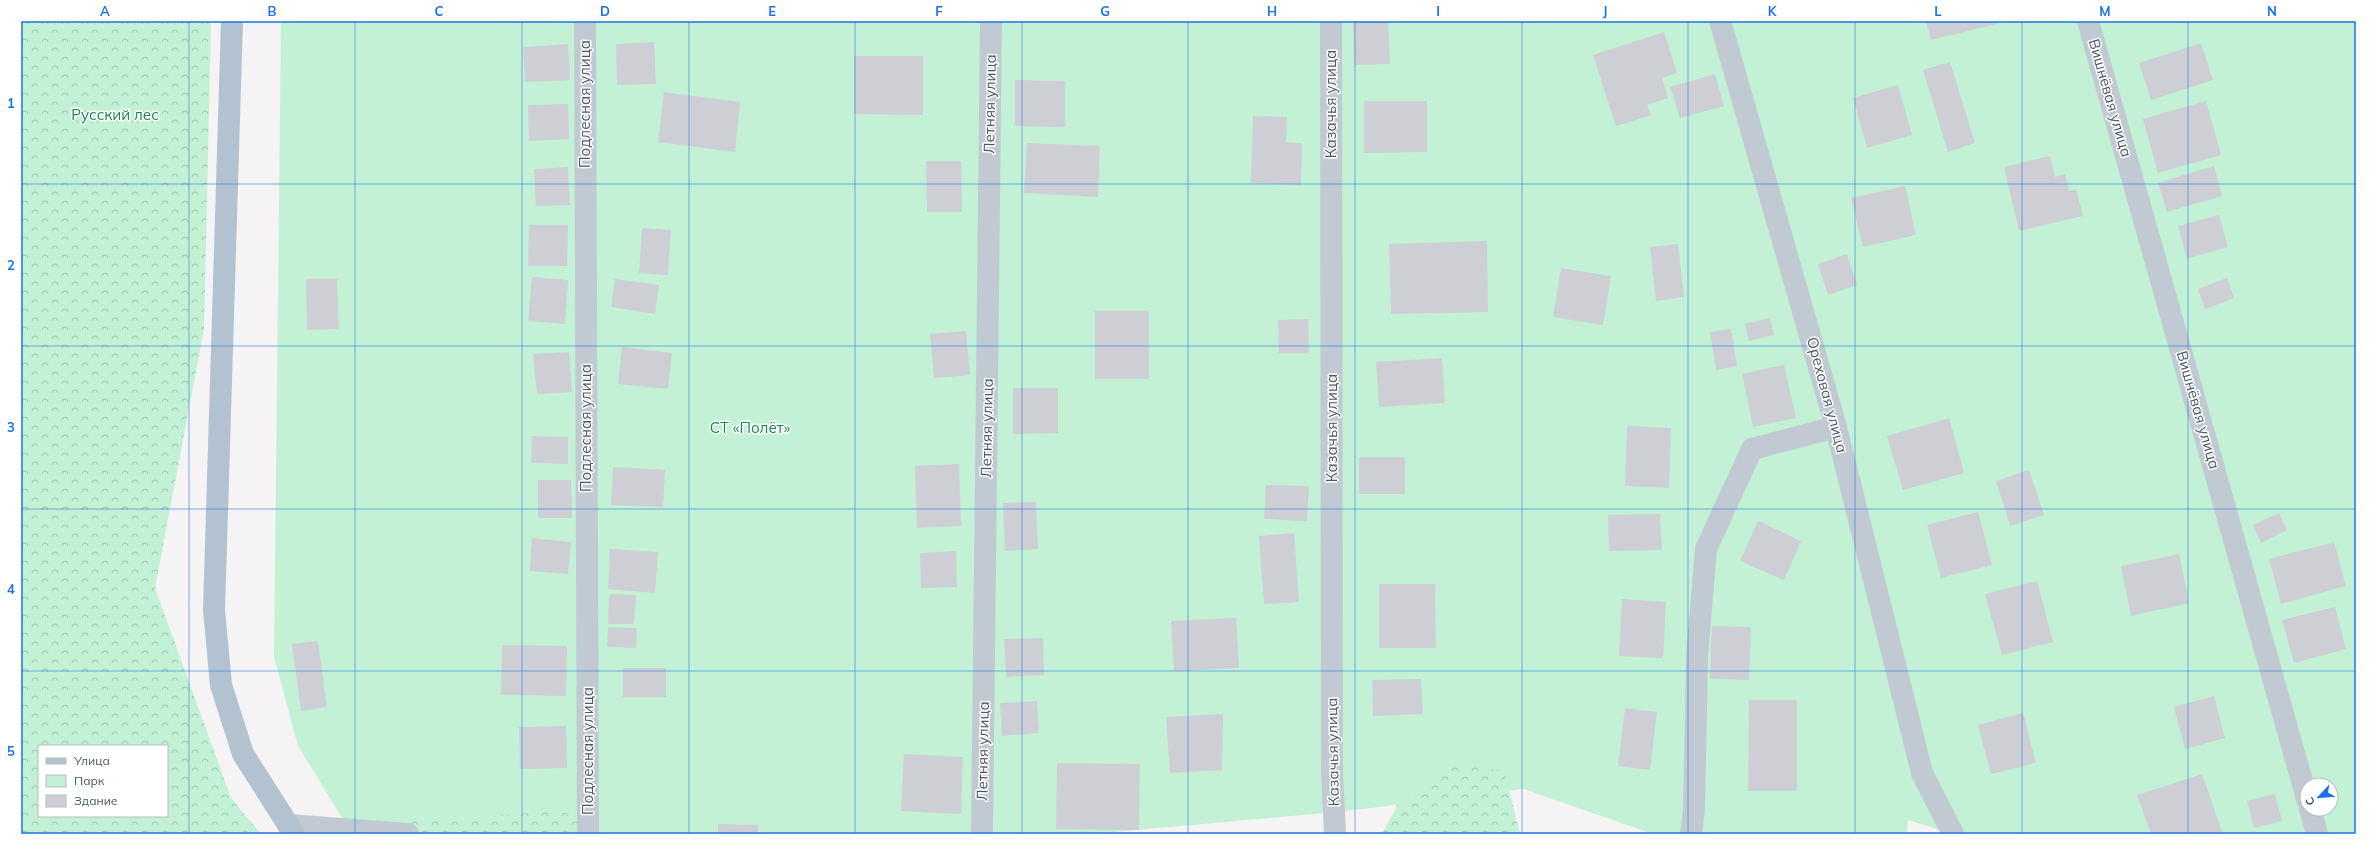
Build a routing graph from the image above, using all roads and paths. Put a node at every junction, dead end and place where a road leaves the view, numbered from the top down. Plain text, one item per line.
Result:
1 (232, 21) edge
2 (585, 21) edge
3 (991, 21) edge
4 (1331, 21) edge
5 (1720, 21) edge
6 (2088, 21) edge
7 (1836, 427) junction
8 (2301, 777) edge
9 (2312, 817) edge
10 (291, 830) edge
11 (408, 834) edge
12 (588, 834) edge
13 (982, 834) edge
14 (1335, 834) edge
15 (1691, 834) edge
16 (1953, 834) edge
17 (2317, 834) edge

1 - 10 main road
2 - 12 street, Подлесная улица
3 - 13 street, Летняя улица
4 - 14 street, Казачья улица
5 - 7 street, Ореховая улица
6 - 8 street, Вишнёвая улица
7 - 15 street
7 - 16 street, Ореховая улица
9 - 17 street
10 - 11 street

